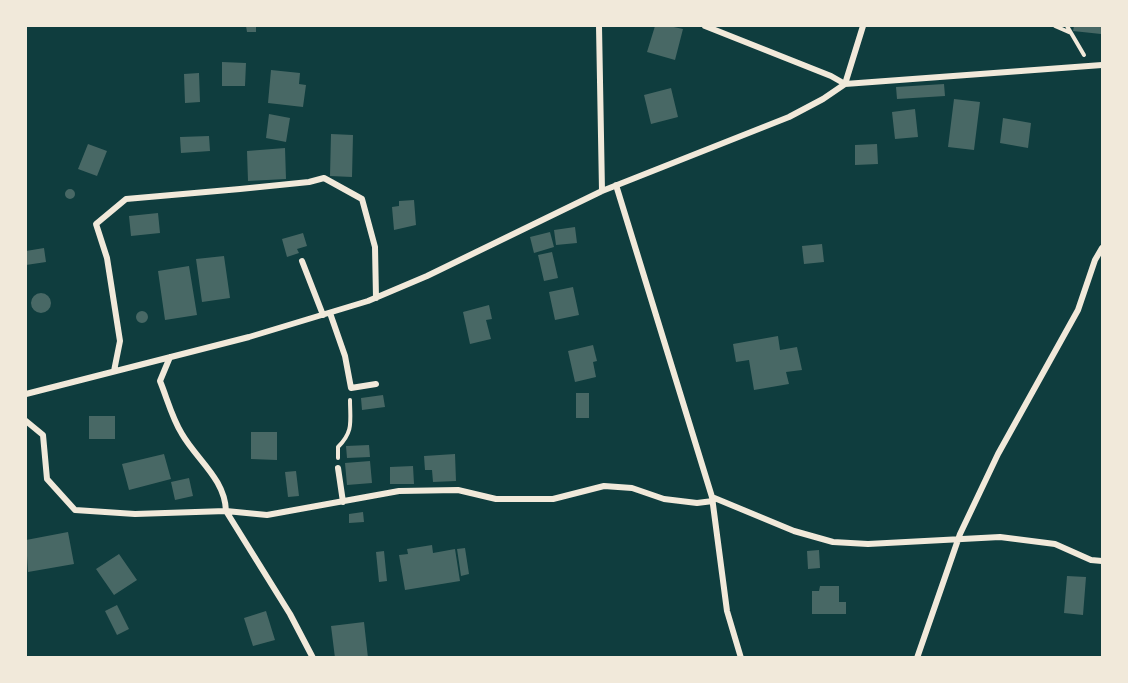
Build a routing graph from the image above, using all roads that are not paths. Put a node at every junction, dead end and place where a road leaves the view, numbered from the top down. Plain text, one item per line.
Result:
1 (599, 26) edge
2 (705, 26) edge
3 (863, 26) edge
4 (1102, 65) edge
5 (845, 84) junction
6 (616, 186) junction
7 (602, 191) junction
8 (1102, 248) edge
9 (302, 261) dead end
10 (376, 298) junction
11 (326, 314) junction
12 (170, 357) junction
13 (114, 371) junction
14 (376, 384) dead end
15 (26, 394) edge
16 (26, 421) edge
17 (338, 468) road end
18 (712, 499) junction
19 (343, 502) junction
20 (226, 511) junction
21 (958, 540) junction
22 (1102, 561) edge
23 (313, 657) edge
24 (741, 657) edge
25 (917, 657) edge

1 - 7 street
2 - 5 street
3 - 5 street
4 - 5 street
5 - 6 street
6 - 7 street
6 - 18 street
7 - 10 street
8 - 21 street
9 - 11 street
10 - 11 street
10 - 13 street
11 - 12 street
11 - 14 street
12 - 13 street
12 - 20 street
13 - 15 street
16 - 20 street
17 - 19 street
18 - 19 street
18 - 21 street
18 - 24 street
19 - 20 street
20 - 23 street
21 - 22 street
21 - 25 street

